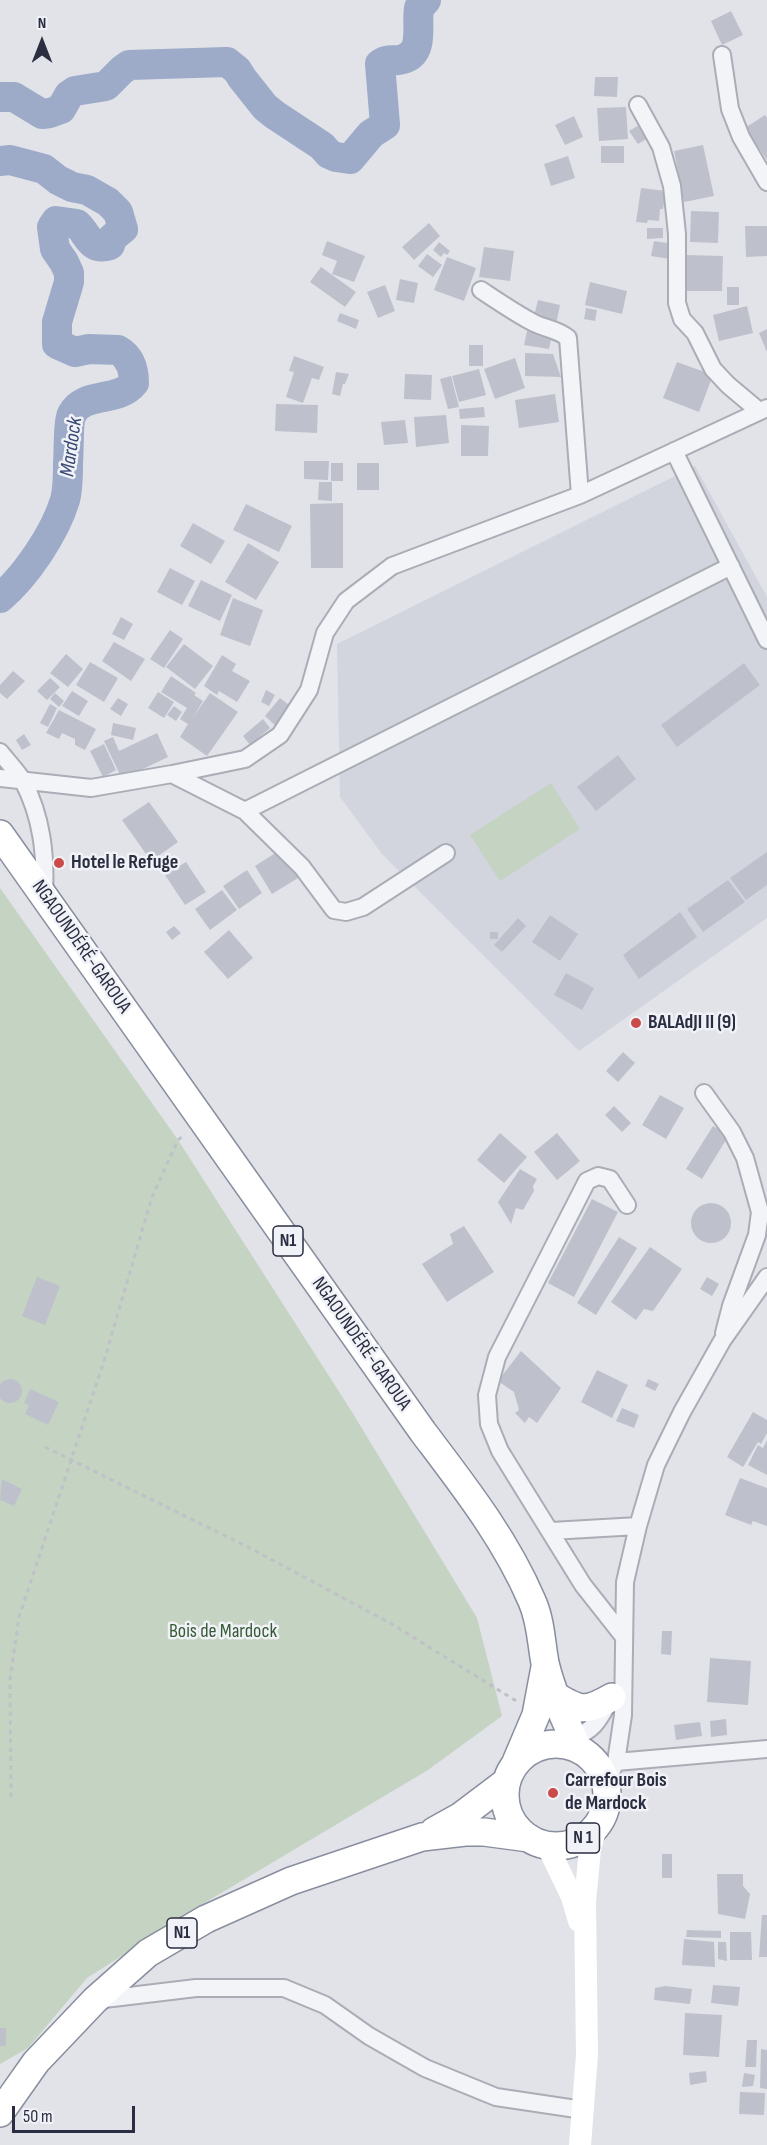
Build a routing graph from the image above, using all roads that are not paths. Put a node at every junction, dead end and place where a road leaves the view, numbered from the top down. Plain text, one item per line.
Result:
1 (722, 55) dead end
2 (638, 105) dead end
3 (767, 182) edge
4 (482, 290) dead end
5 (763, 410) edge
6 (674, 451) junction
7 (580, 495) junction
8 (731, 566) junction
9 (767, 640) edge
10 (0, 752) edge
11 (172, 774) junction
12 (0, 778) edge
13 (22, 780) junction
14 (245, 811) junction
15 (0, 834) edge
16 (446, 853) dead end
17 (44, 895) junction
18 (704, 1093) dead end
19 (627, 1205) dead end
20 (765, 1284) edge
21 (722, 1341) junction
22 (638, 1526) junction
23 (551, 1531) junction
24 (624, 1636) junction
25 (545, 1663) junction
26 (617, 1686) junction
27 (556, 1696) junction
28 (576, 1744) junction
29 (767, 1749) edge
30 (511, 1772) junction
31 (611, 1772) junction
32 (596, 1827) junction
33 (422, 1837) junction
34 (538, 1842) junction
35 (586, 1945) junction
36 (95, 2000) junction
37 (583, 2110) junction
38 (0, 2113) edge
39 (580, 2145) edge

1 - 3 street
2 - 5 street
4 - 7 street
5 - 6 street
6 - 7 street
6 - 8 street
7 - 11 street
8 - 9 street
8 - 14 street
10 - 13 street
11 - 13 street
11 - 14 street
12 - 13 street
13 - 17 street
14 - 16 street
15 - 17 highway, NGAOUNDÉRÉ-GAROUA / N1
17 - 25 highway, NGAOUNDÉRÉ-GAROUA / N1
18 - 21 street
19 - 23 street
20 - 21 street
21 - 22 street
22 - 23 street
22 - 24 street
23 - 24 street
24 - 26 street
25 - 27 highway, NGAOUNDÉRÉ-GAROUA / N1
25 - 30 highway, NGAOUNDÉRÉ-GAROUA / N1
26 - 27 highway
26 - 28 street
26 - 31 street
27 - 28 highway, NGAOUNDÉRÉ-GAROUA / N1
28 - 30 highway
28 - 31 highway
29 - 31 street
30 - 33 highway, N1
30 - 34 highway
31 - 32 highway, N 1
32 - 34 highway, N 1
32 - 35 main road
33 - 34 highway, N1
33 - 36 highway, N1
34 - 35 main road
35 - 37 main road
36 - 37 street
36 - 38 highway, N1
37 - 39 main road

